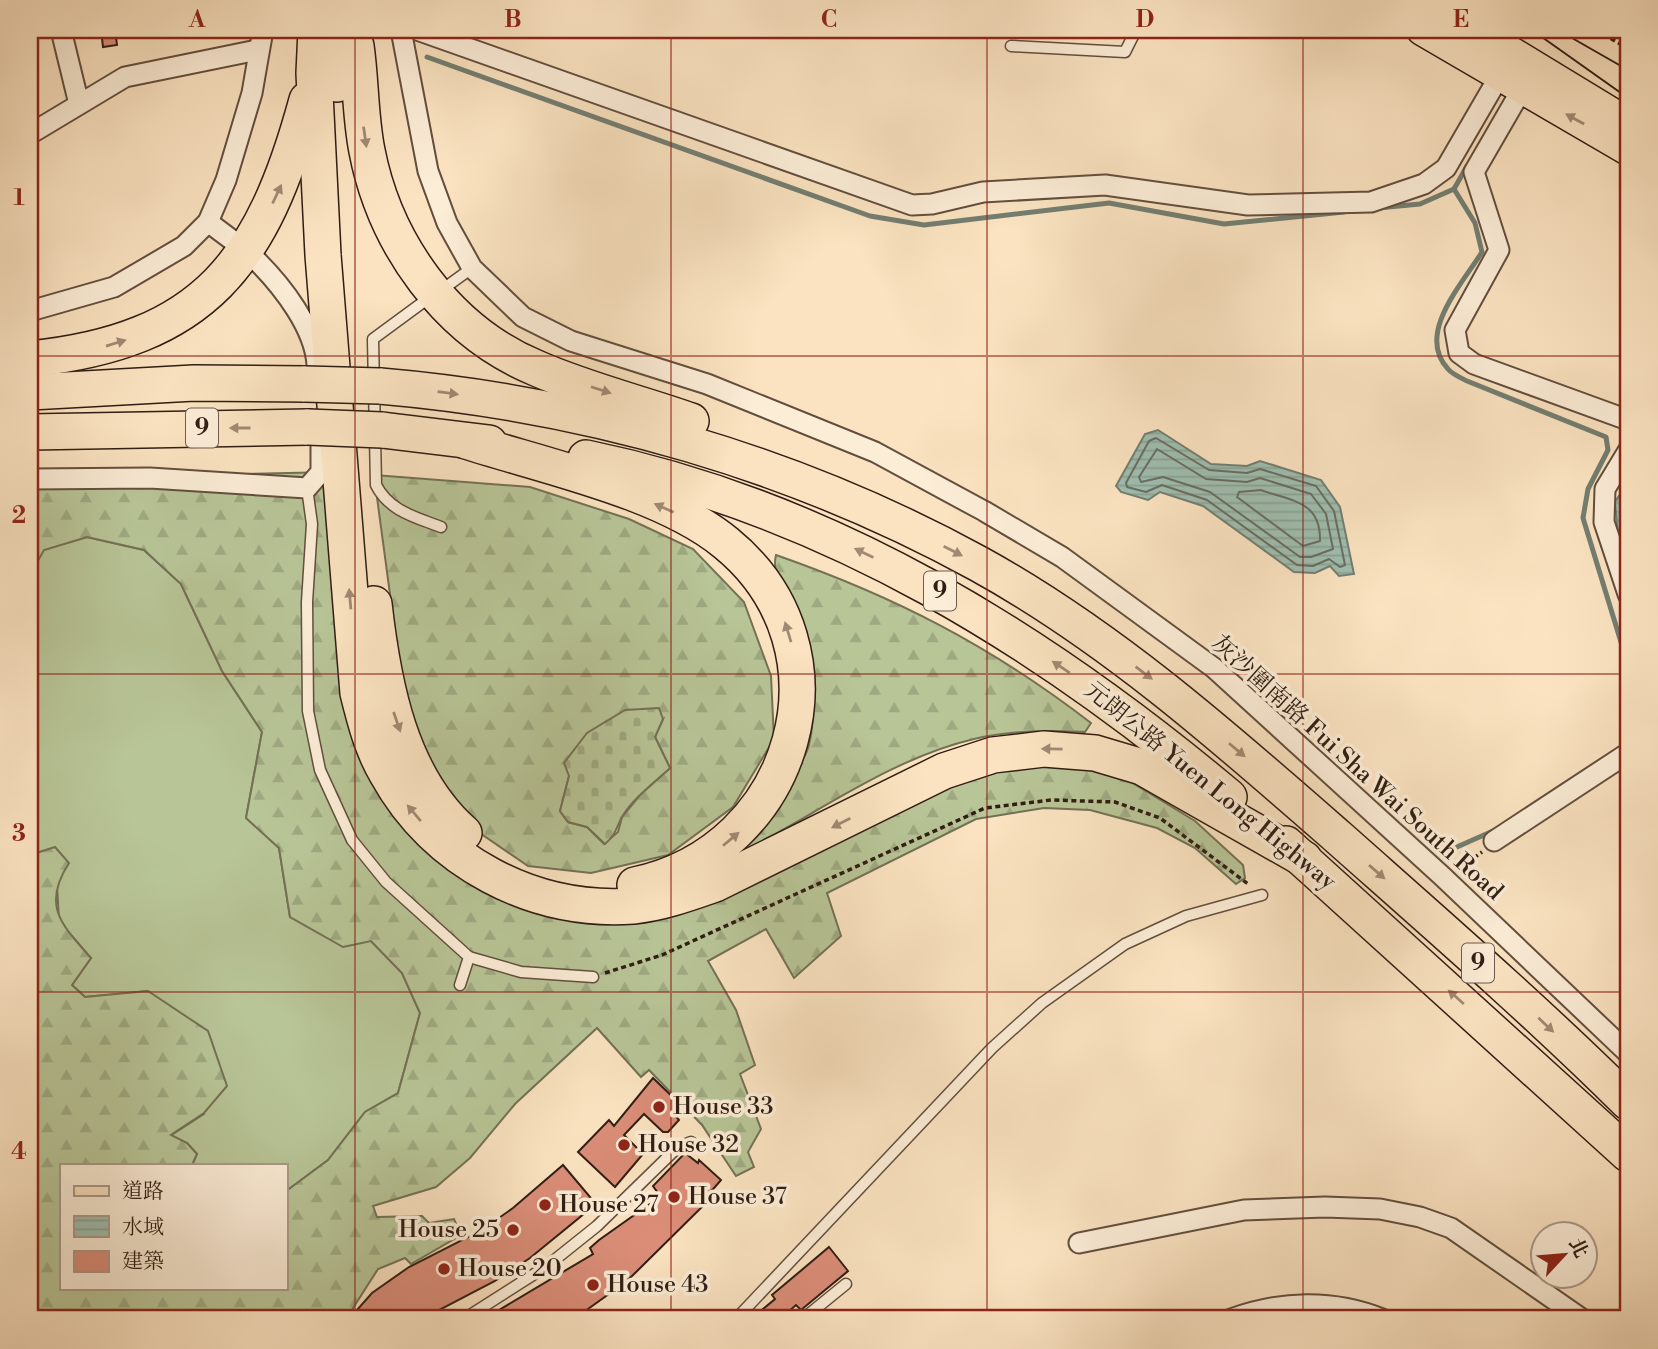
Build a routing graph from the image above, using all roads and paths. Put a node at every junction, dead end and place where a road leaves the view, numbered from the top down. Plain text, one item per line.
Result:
1 (61, 30) edge
2 (263, 30) edge
3 (316, 30) edge
4 (341, 30) edge
5 (353, 30) edge
6 (401, 30) edge
7 (416, 30) edge
8 (1136, 30) edge
9 (1422, 30) edge
10 (1475, 30) edge
11 (1596, 30) edge
12 (464, 40) edge
13 (1620, 44) dead end
14 (1010, 46) dead end
15 (257, 50) junction
16 (314, 73) junction
17 (1511, 82) junction
18 (79, 104) junction
19 (1628, 123) edge
20 (30, 134) edge
21 (1628, 150) edge
22 (208, 222) junction
23 (240, 246) dead end
24 (257, 261) dead end
25 (471, 268) junction
26 (443, 289) dead end
27 (426, 300) dead end
28 (30, 311) edge
29 (30, 359) edge
30 (30, 392) edge
31 (1628, 420) edge
32 (30, 432) edge
33 (466, 441) junction
34 (1628, 451) edge
35 (30, 479) edge
36 (307, 488) junction
37 (848, 500) junction
38 (440, 527) dead end
39 (1628, 594) edge
40 (1628, 753) edge
41 (1494, 841) joint
42 (1304, 859) junction
43 (1442, 876) junction
44 (1262, 895) joint
45 (469, 957) junction
46 (593, 977) joint
47 (460, 985) dead end
48 (1628, 1053) edge
49 (1628, 1102) edge
50 (691, 1142) dead end
51 (1628, 1154) edge
52 (1079, 1243) dead end
53 (846, 1284) dead end
54 (1288, 1312) edge
55 (1242, 1317) edge
56 (464, 1319) edge
57 (736, 1319) edge
58 (803, 1319) edge
59 (1382, 1319) edge
60 (1582, 1319) edge

1 - 18 street
2 - 15 street
3 - 16 highway
4 -> 33 highway
5 -> 37 highway
6 - 25 street, 灰沙圍南路 Fui Sha Wai South Road
7 - 12 street
8 - 14 lane
9 - 17 main road
10 - 19 main road
11 - 13 path
12 - 17 street
15 - 18 street
15 - 22 street
29 -> 16 highway
42 -> 16 highway
21 -> 17 main road
17 - 31 street
18 - 20 street
22 - 23 street
22 - 28 street
24 - 36 street
25 - 26 lane
25 - 43 street, 灰沙圍南路 Fui Sha Wai South Road
27 - 38 lane
30 -> 37 highway, 元朗公路 Yuen Long Highway / 9, bridge
33 -> 32 highway, 元朗公路 Yuen Long Highway / 9, bridge
42 -> 33 highway, 元朗公路 Yuen Long Highway / 9
34 - 39 street
35 - 36 street
36 - 45 lane
37 -> 49 highway, 元朗公路 Yuen Long Highway / 9
40 - 41 street
41 - 43 path
51 -> 42 highway, 元朗公路 Yuen Long Highway / 9
43 - 48 street, 灰沙圍南路 Fui Sha Wai South Road
44 - 46 path
44 - 57 lane
45 - 46 lane
45 - 47 lane
50 - 56 lane
52 - 60 street
53 - 58 lane
54 - 55 street
54 - 59 street

